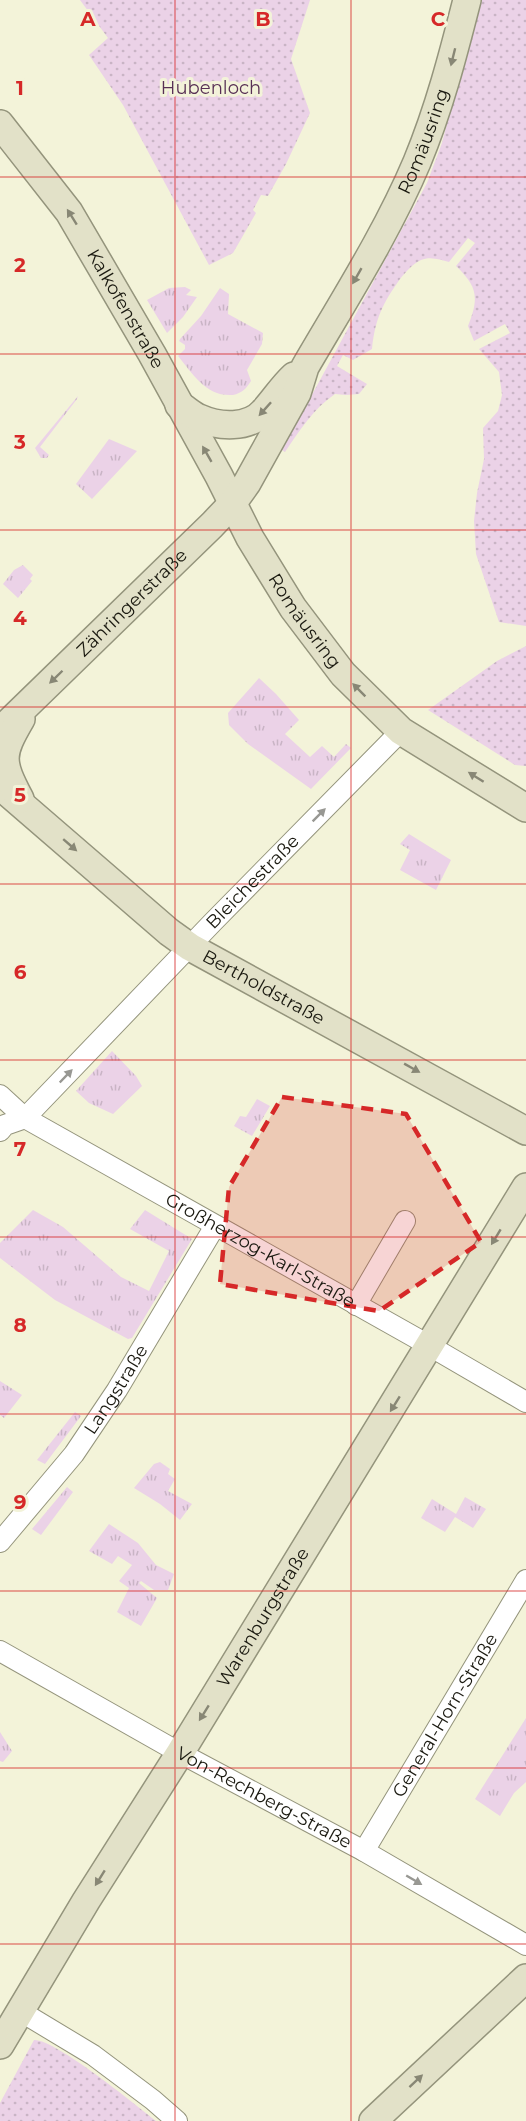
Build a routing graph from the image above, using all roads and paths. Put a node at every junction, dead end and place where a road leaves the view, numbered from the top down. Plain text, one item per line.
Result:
1 (467, 0) edge
2 (0, 124) edge
3 (305, 367) junction
4 (179, 405) junction
5 (232, 504) junction
6 (32, 701) junction
7 (0, 731) edge
8 (401, 731) junction
9 (0, 786) edge
10 (26, 807) junction
11 (526, 808) edge
12 (190, 947) junction
13 (0, 1095) edge
14 (25, 1118) junction
15 (0, 1131) edge
16 (526, 1131) edge
17 (526, 1187) edge
18 (405, 1221) dead end
19 (215, 1227) junction
20 (356, 1305) junction
21 (430, 1346) junction
22 (526, 1402) edge
23 (0, 1542) edge
24 (526, 1580) edge
25 (0, 1651) edge
26 (180, 1753) junction
27 (364, 1851) junction
28 (526, 1945) edge
29 (526, 1978) edge
30 (20, 2011) junction
31 (0, 2045) edge
32 (177, 2121) edge
33 (373, 2121) edge

1 -> 3 main road, Romäusring
4 -> 2 main road, Kalkofenstraße
3 -> 4 main road, Romäusring
3 - 5 main road, Romäusring
5 -> 4 main road, Kalkofenstraße
5 -> 6 main road, Zähringerstraße
8 -> 5 main road, Romäusring
6 - 7 main road, Zähringerstraße
6 - 10 main road, Zähringerstraße
11 -> 8 main road, Romäusring
12 -> 8 street, Bleichestraße
9 - 10 main road
10 -> 12 main road, Bertholdstraße
14 -> 12 street, Bleichestraße
12 -> 16 main road, Bertholdstraße
13 - 14 street, Großherzog-Karl-Straße
14 - 15 street, Bleichestraße
14 - 19 street, Großherzog-Karl-Straße
17 -> 21 main road, Warenburgstraße
18 - 20 street
19 - 20 street, Großherzog-Karl-Straße
19 - 23 street, Langstraße
20 - 21 street, Großherzog-Karl-Straße
21 - 22 street, Großherzog-Karl-Straße
21 -> 26 main road, Warenburgstraße
24 - 27 street, General-Horn-Straße
25 - 26 street, Von-Rechberg-Straße
26 - 27 street, Von-Rechberg-Straße
26 -> 30 main road, Warenburgstraße
27 -> 28 street, Von-Rechberg-Straße
33 -> 29 main road
30 - 31 main road, Warenburgstraße
30 - 32 street

